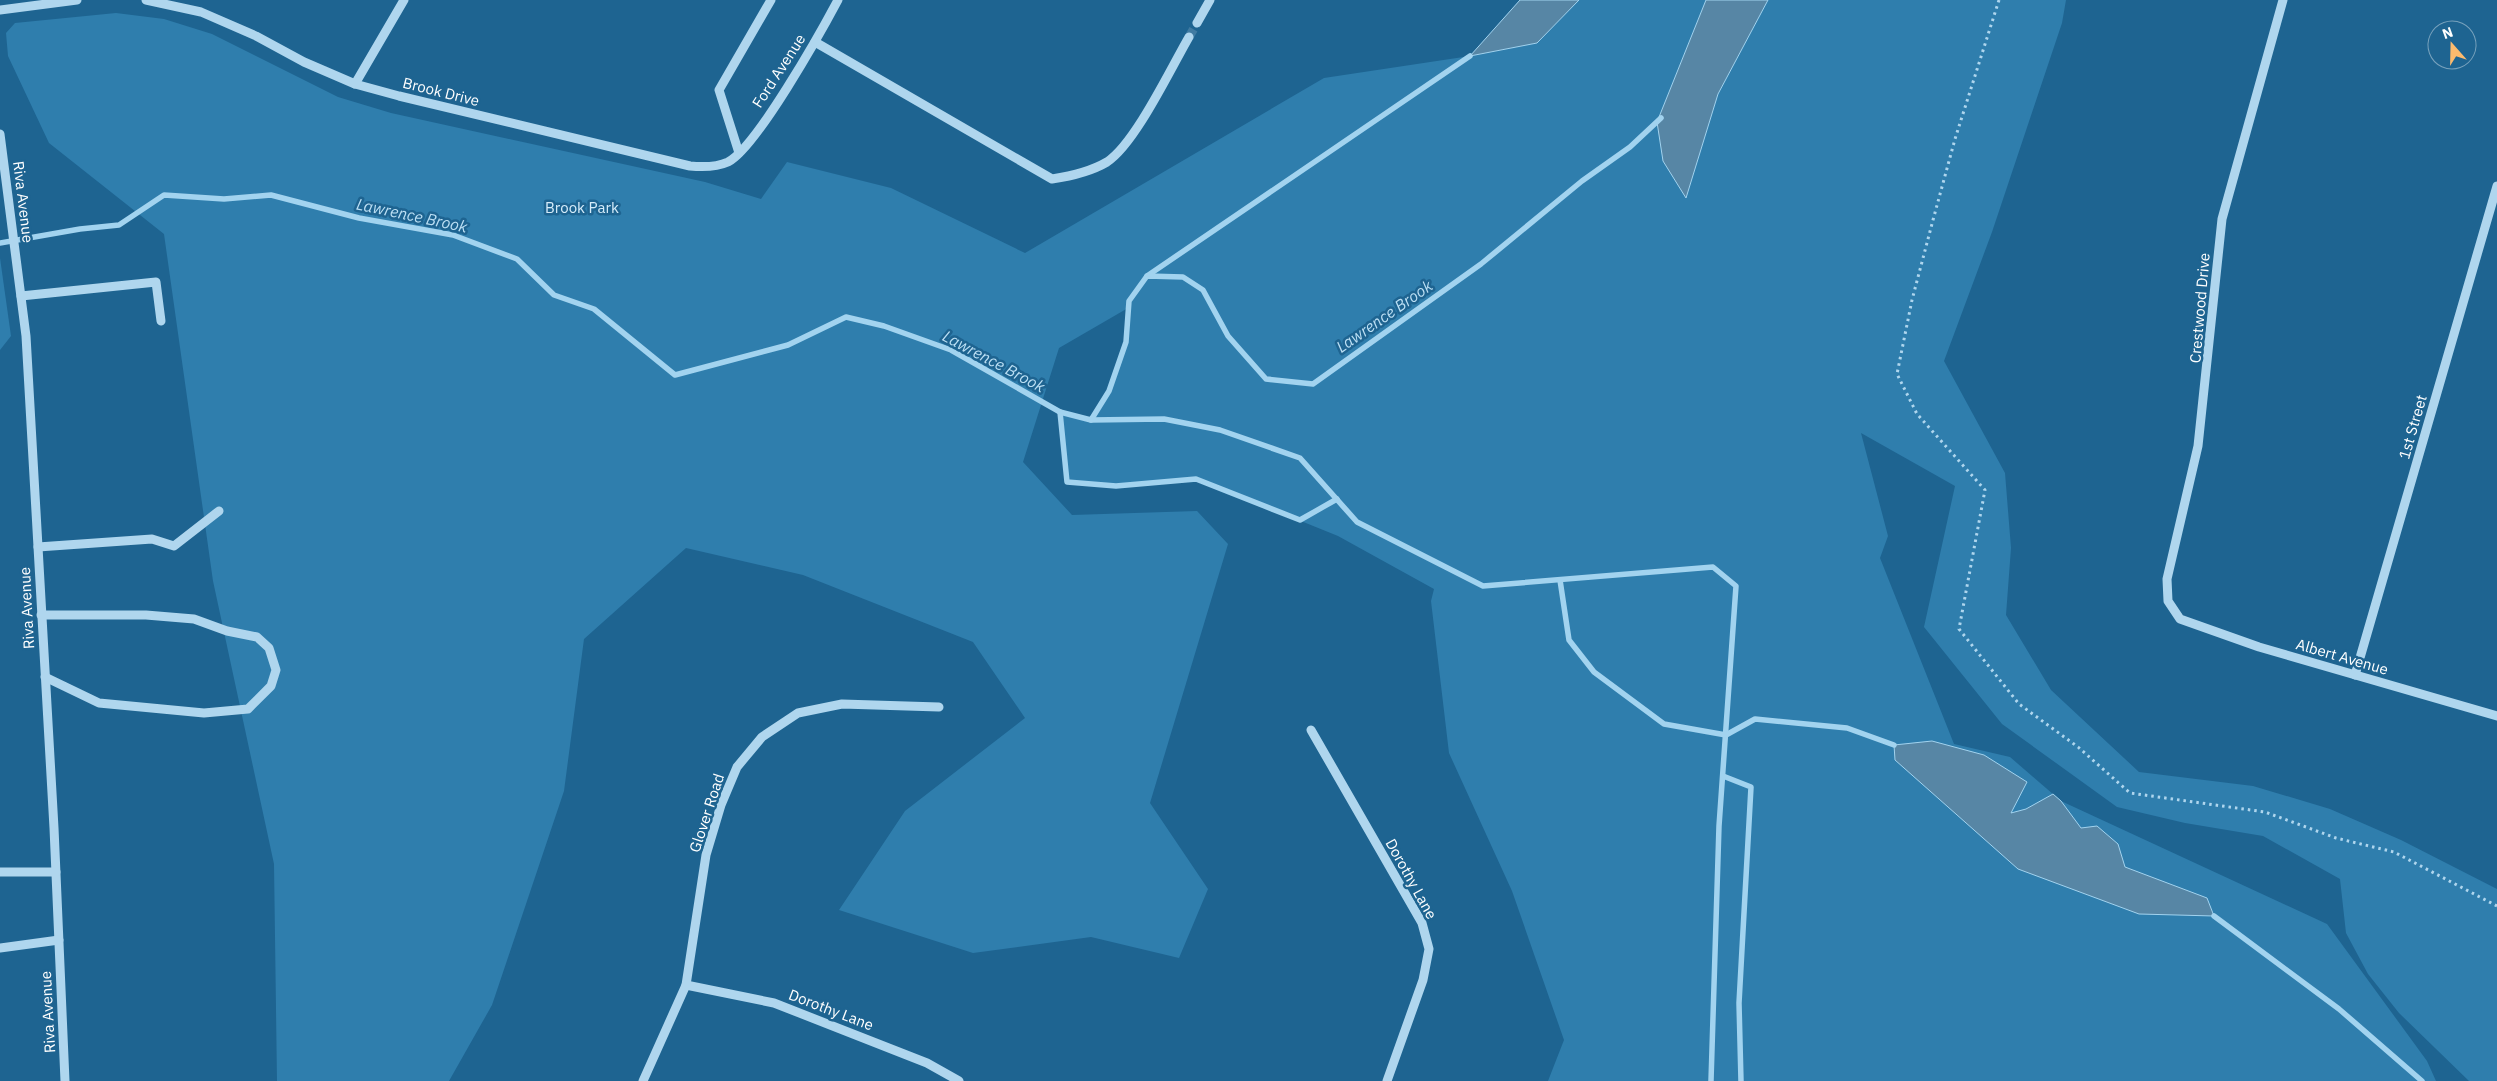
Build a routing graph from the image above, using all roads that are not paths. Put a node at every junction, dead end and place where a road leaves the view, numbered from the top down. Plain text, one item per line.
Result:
1 (77, 0) edge
2 (146, 0) edge
3 (404, 0) edge
4 (771, 0) edge
5 (838, 0) edge
6 (1210, 0) edge
7 (2284, 0) edge
8 (0, 10) edge
9 (1197, 23) tunnel mouth
10 (1189, 37) tunnel mouth
11 (815, 42) junction
12 (355, 84) junction
13 (0, 134) edge
14 (739, 153) junction
15 (2497, 186) edge
16 (21, 296) junction
17 (161, 321) dead end
18 (220, 511) dead end
19 (38, 547) junction
20 (41, 615) junction
21 (2180, 619) joint
22 (2355, 675) junction
23 (45, 677) junction
24 (939, 707) dead end
25 (2497, 716) edge
26 (1311, 730) dead end
27 (0, 872) edge
28 (56, 872) junction
29 (59, 940) junction
30 (0, 948) edge
31 (686, 985) junction
32 (65, 1081) edge
33 (643, 1081) edge
34 (959, 1081) edge
35 (1387, 1081) edge

1 - 8 street
2 - 12 street, Brook Drive
3 - 12 street
4 - 14 street
5 - 11 street, Ford Avenue
6 - 9 street
7 - 21 street, Crestwood Drive
10 - 11 street
11 - 14 street, Ford Avenue
12 - 14 street, Brook Drive
13 - 16 street, Riva Avenue
15 - 22 street, 1st Street
16 - 17 street
16 - 19 street, Riva Avenue
18 - 19 street
19 - 20 street, Riva Avenue
20 - 23 street, Riva Avenue
20 - 23 street
21 - 22 street, Albert Avenue
22 - 25 street, Albert Avenue
23 - 28 street, Riva Avenue
24 - 31 street, Glover Road
26 - 35 street, Dorothy Lane
27 - 28 street
28 - 29 street, Riva Avenue
29 - 30 street
29 - 32 street, Riva Avenue
31 - 33 street, Glover Road
31 - 34 street, Dorothy Lane

